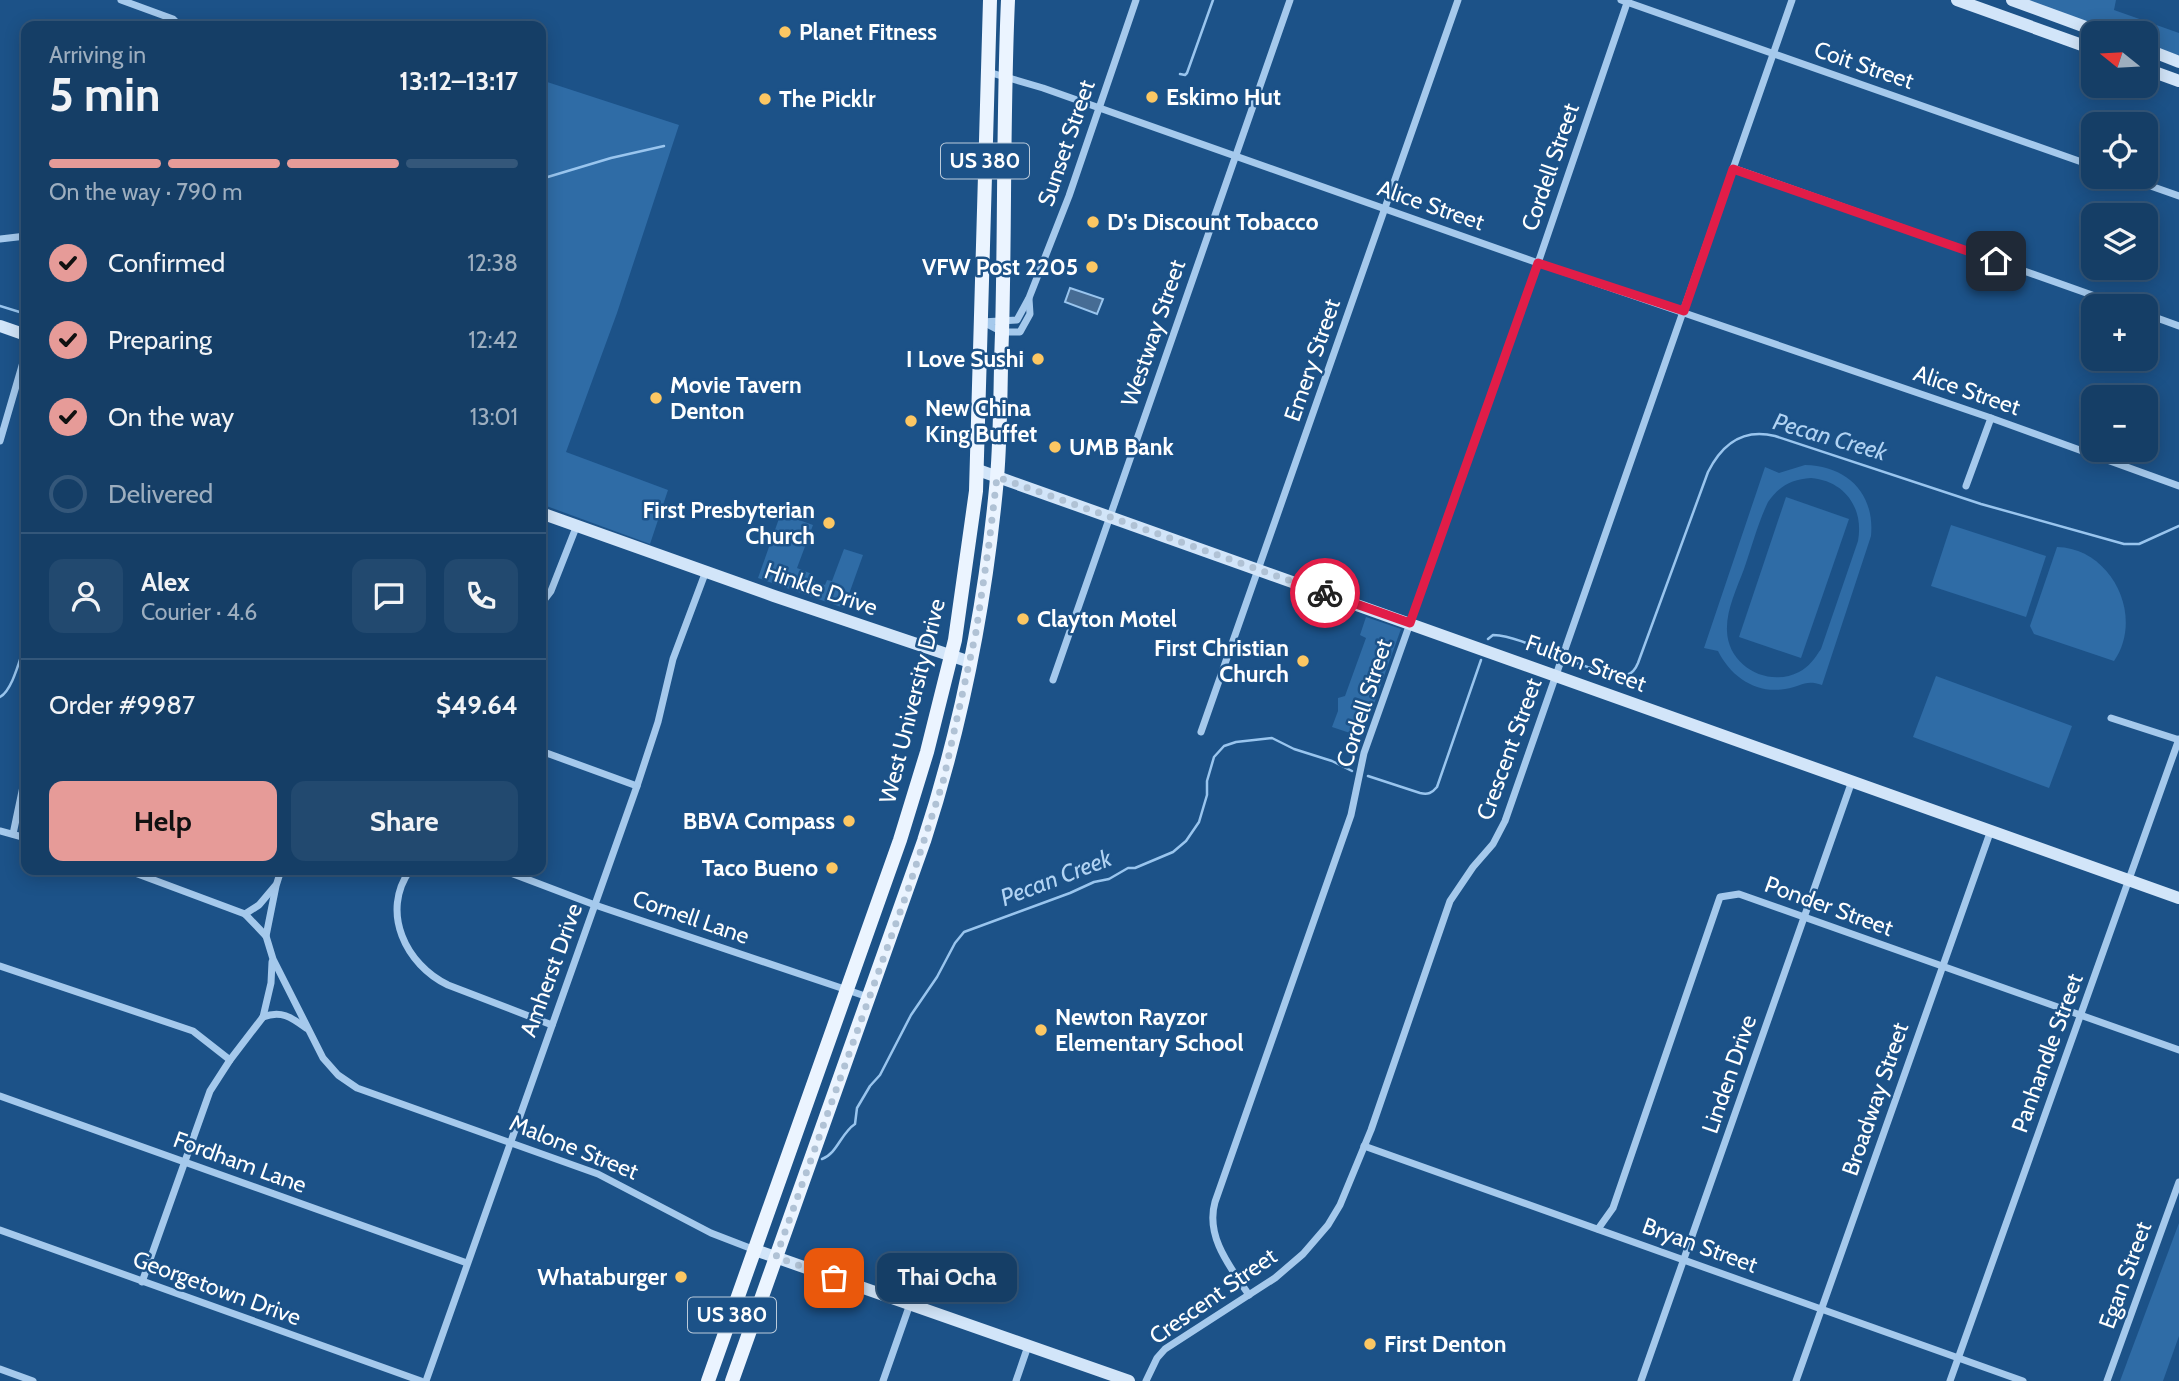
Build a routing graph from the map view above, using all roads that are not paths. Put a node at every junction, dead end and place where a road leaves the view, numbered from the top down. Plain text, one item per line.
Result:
1 (121, 0) edge
2 (990, 0) edge
3 (1008, 0) edge
4 (1136, 0) edge
5 (1290, 0) edge
6 (1458, 0) edge
7 (1792, 0) edge
8 (1957, 0) edge
9 (2012, 0) edge
10 (1626, 1) edge
11 (175, 21) edge
12 (2081, 25) edge
13 (2081, 46) edge
14 (1773, 53) junction
15 (2158, 54) edge
16 (2179, 62) edge
17 (988, 72) junction
18 (2158, 73) edge
19 (1006, 78) junction
20 (2179, 81) edge
21 (1098, 108) junction
22 (1236, 156) junction
23 (2081, 162) edge
24 (1733, 169) junction
25 (2158, 189) edge
26 (2179, 196) edge
27 (1385, 209) junction
28 (21, 237) edge
29 (0, 239) edge
30 (1538, 263) junction
31 (2089, 294) edge
32 (1684, 311) junction
33 (2158, 318) edge
34 (982, 322) junction
35 (0, 326) edge
36 (2179, 326) edge
37 (1002, 327) junction
38 (21, 333) edge
39 (21, 369) edge
40 (1991, 418) junction
41 (0, 441) edge
42 (978, 470) junction
43 (997, 477) junction
44 (1966, 486) dead end
45 (2179, 486) edge
46 (546, 515) edge
47 (1109, 517) junction
48 (577, 525) junction
49 (1258, 570) junction
50 (706, 571) junction
51 (546, 598) edge
52 (1410, 623) junction
53 (951, 656) junction
54 (970, 662) junction
55 (1556, 675) junction
56 (1054, 680) dead end
57 (2111, 718) dead end
58 (1201, 732) dead end
59 (2179, 739) edge
60 (546, 753) edge
61 (1853, 780) junction
62 (638, 786) junction
63 (21, 796) edge
64 (1991, 830) junction
65 (0, 831) edge
66 (13, 834) junction
67 (21, 836) edge
68 (148, 875) edge
69 (279, 875) edge
70 (407, 875) edge
71 (515, 875) edge
72 (2129, 879) junction
73 (276, 886) junction
74 (2179, 898) edge
75 (595, 905) junction
76 (245, 914) junction
77 (1804, 917) junction
78 (266, 936) junction
79 (273, 959) junction
80 (0, 966) edge
81 (1943, 967) junction
82 (846, 990) junction
83 (869, 998) junction
84 (2081, 1016) junction
85 (263, 1017) junction
86 (552, 1025) junction
87 (308, 1029) junction
88 (2179, 1050) edge
89 (230, 1060) junction
90 (0, 1096) edge
91 (510, 1143) junction
92 (1364, 1146) junction
93 (186, 1163) junction
94 (2179, 1182) edge
95 (1598, 1229) junction
96 (0, 1230) edge
97 (755, 1250) junction
98 (776, 1257) junction
99 (1684, 1260) junction
100 (467, 1264) junction
101 (142, 1282) junction
102 (1249, 1295) junction
103 (910, 1304) junction
104 (1822, 1309) junction
105 (1028, 1346) junction
106 (1958, 1358) junction
107 (0, 1369) edge
108 (33, 1381) edge
109 (423, 1381) edge
110 (708, 1381) edge
111 (732, 1381) edge
112 (883, 1381) edge
113 (1016, 1381) edge
114 (1129, 1381) edge
115 (1146, 1381) edge
116 (1641, 1381) edge
117 (1796, 1381) edge
118 (1950, 1381) edge
119 (2023, 1381) edge
120 (2107, 1381) edge

1 - 11 street
2 - 17 main road, West University Drive / US 380
3 - 19 main road, West University Drive / US 380
4 - 21 street, Sunset Street
5 - 22 street, Westway Street
6 - 27 street, Emery Street
7 - 14 street, Crescent Street
8 - 13 street
9 - 12 street
10 - 14 street, Coit Street
10 - 30 street, Cordell Street
14 - 23 street, Coit Street
14 - 24 street, Crescent Street
15 - 16 street
17 - 19 street, Alice Street
17 - 34 main road, West University Drive / US 380
18 - 20 street
19 - 21 street, Alice Street
19 - 37 main road, West University Drive / US 380
21 - 22 street, Alice Street
21 - 37 street, Sunset Street
22 - 27 street, Alice Street
22 - 47 street, Westway Street
24 - 31 street
24 - 32 street, Crescent Street
25 - 26 street
27 - 30 street, Alice Street
27 - 49 street, Emery Street
28 - 29 street
30 - 32 street, Alice Street
30 - 52 street, Cordell Street
32 - 40 street, Alice Street
32 - 55 street, Crescent Street
33 - 36 street
34 - 37 street
34 - 42 main road, West University Drive / US 380
35 - 38 street
37 - 43 main road, West University Drive / US 380
39 - 41 street
40 - 44 street
40 - 45 street, Alice Street
42 - 43 street, Fulton Street
42 - 53 main road, West University Drive / US 380
43 - 47 street, Fulton Street
43 - 54 main road, West University Drive / US 380
46 - 48 street, Hinkle Drive
47 - 49 street, Fulton Street
47 - 56 street, Westway Street
48 - 50 street, Hinkle Drive
48 - 51 street
49 - 52 street, Fulton Street
49 - 58 street, Emery Street
50 - 53 street, Hinkle Drive
50 - 62 street, Amherst Drive
52 - 55 street, Fulton Street
52 - 102 street, Cordell Street
53 - 54 street, Hinkle Drive
53 - 82 main road, West University Drive / US 380
54 - 83 main road, West University Drive / US 380
55 - 61 street, Fulton Street
55 - 92 street, Crescent Street
57 - 59 street
59 - 72 street, Panhandle Street
60 - 62 street
61 - 64 street, Fulton Street
61 - 77 street, Linden Drive
62 - 75 street, Amherst Drive
63 - 66 street
64 - 72 street, Fulton Street
64 - 81 street, Broadway Street
65 - 66 street
66 - 67 street
68 - 76 street, Malone Street
69 - 73 street
70 - 86 street
71 - 75 street, Cornell Lane
72 - 74 street, Fulton Street
72 - 84 street, Panhandle Street
73 - 76 street
73 - 78 street
75 - 82 street, Cornell Lane
75 - 86 street, Amherst Drive
76 - 78 street, Malone Street
77 - 81 street, Ponder Street
77 - 95 street, Ponder Street
77 - 99 street, Linden Drive
78 - 79 street, Malone Street
79 - 85 street
79 - 87 street, Malone Street
80 - 89 street
81 - 84 street, Ponder Street
81 - 104 street, Broadway Street
82 - 83 street, Cornell Lane
82 - 97 main road, West University Drive / US 380
83 - 98 main road, West University Drive / US 380
84 - 88 street, Ponder Street
84 - 106 street, Panhandle Street
85 - 87 street
85 - 89 street
86 - 91 street, Amherst Drive
87 - 91 street, Malone Street
89 - 93 street
90 - 93 street, Fordham Lane
91 - 97 street, Malone Street
91 - 100 street, Amherst Drive
92 - 95 street, Bryan Street
92 - 102 street, Crescent Street
93 - 100 street, Fordham Lane
93 - 101 street
94 - 120 street, Egan Street
95 - 99 street, Bryan Street
96 - 101 street, Georgetown Drive
97 - 98 street, Malone Street
97 - 110 main road, West University Drive / US 380
98 - 103 street, Malone Street
98 - 111 main road, West University Drive / US 380
99 - 104 street, Bryan Street
99 - 116 street, Linden Drive
100 - 109 street, Amherst Drive
101 - 109 street, Georgetown Drive
102 - 115 street, Crescent Street
103 - 105 street, Malone Street
103 - 112 street
104 - 106 street, Bryan Street
104 - 117 street, Broadway Street
105 - 113 street
105 - 114 street, Malone Street
106 - 118 street, Panhandle Street
106 - 119 street, Bryan Street
107 - 108 street

